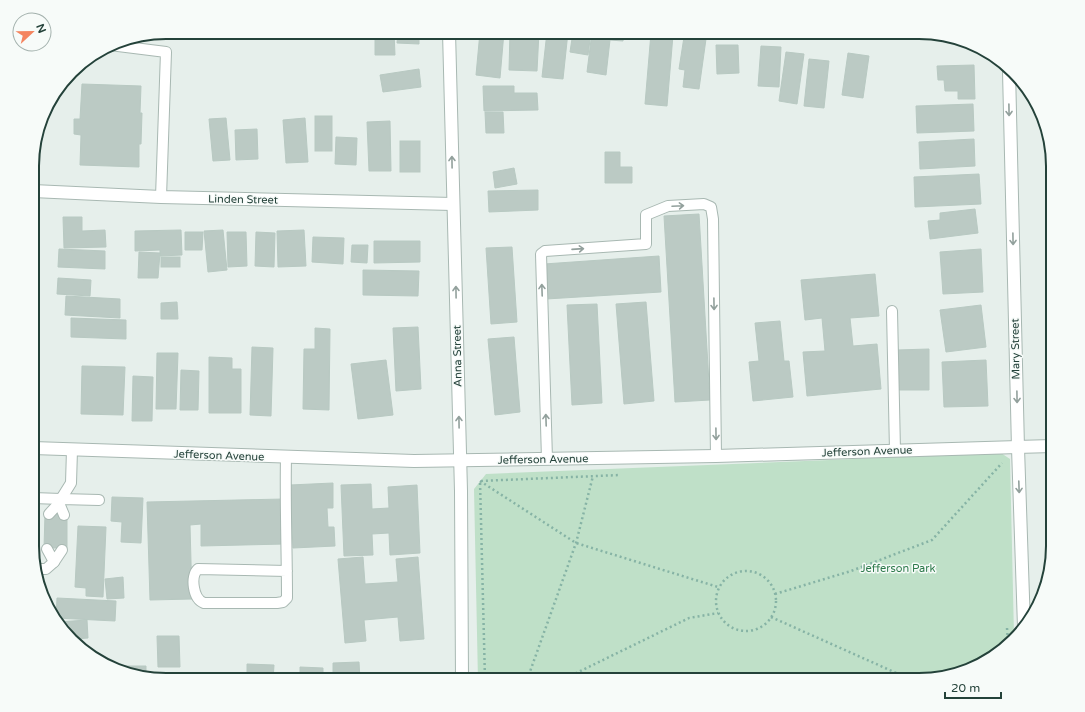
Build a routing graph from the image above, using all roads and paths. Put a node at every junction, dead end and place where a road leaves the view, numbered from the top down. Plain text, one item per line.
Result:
1 (449, 39) edge
2 (123, 47) edge
3 (1008, 75) edge
4 (39, 191) edge
5 (161, 196) junction
6 (453, 204) junction
7 (892, 311) dead end
8 (1046, 446) edge
9 (39, 448) edge
10 (1018, 448) junction
11 (72, 450) junction
12 (895, 451) junction
13 (716, 456) junction
14 (286, 457) junction
15 (547, 459) junction
16 (460, 461) junction
17 (996, 461) dead end
18 (1004, 461) junction
19 (1004, 469) dead end
20 (624, 474) dead end
21 (593, 476) junction
22 (480, 481) junction
23 (39, 499) edge
24 (99, 500) dead end
25 (60, 501) junction
26 (49, 514) dead end
27 (64, 515) dead end
28 (576, 543) junction
29 (47, 549) dead end
30 (62, 550) dead end
31 (54, 562) junction
32 (41, 569) edge
33 (287, 571) junction
34 (718, 587) junction
35 (775, 594) junction
36 (718, 613) junction
37 (771, 617) junction
38 (1024, 619) edge
39 (1007, 626) dead end
40 (1008, 637) edge
41 (462, 673) edge
42 (484, 673) edge
43 (530, 673) edge
44 (576, 673) edge
45 (896, 673) edge

6 -> 1 street, Anna Street
2 - 5 lane
3 -> 10 street, Mary Street
4 - 5 street, Linden Street
5 - 6 street, Linden Street
16 -> 6 street, Anna Street
7 - 12 lane
8 - 10 street, Jefferson Avenue
9 - 11 street, Jefferson Avenue
10 - 12 street, Jefferson Avenue
10 -> 38 street, Mary Street
11 - 14 street, Jefferson Avenue
11 - 25 lane
12 - 13 street, Jefferson Avenue
13 - 15 street, Jefferson Avenue
15 -> 13 lane
14 - 16 street, Jefferson Avenue
14 - 33 lane
15 - 16 street, Jefferson Avenue
16 - 41 street, Anna Street
17 - 18 path
18 - 19 path
18 - 35 path
20 - 21 path
21 - 22 path
21 - 28 path
22 - 28 path
22 - 42 path
23 - 25 lane
24 - 25 lane
25 - 26 lane
25 - 27 lane
28 - 34 path
28 - 43 path
29 - 31 lane
30 - 31 lane
31 - 32 lane
33 - 33 lane
34 - 35 path
34 - 36 path
35 - 37 path
36 - 37 path
36 - 44 path
37 - 45 path
39 - 40 path

